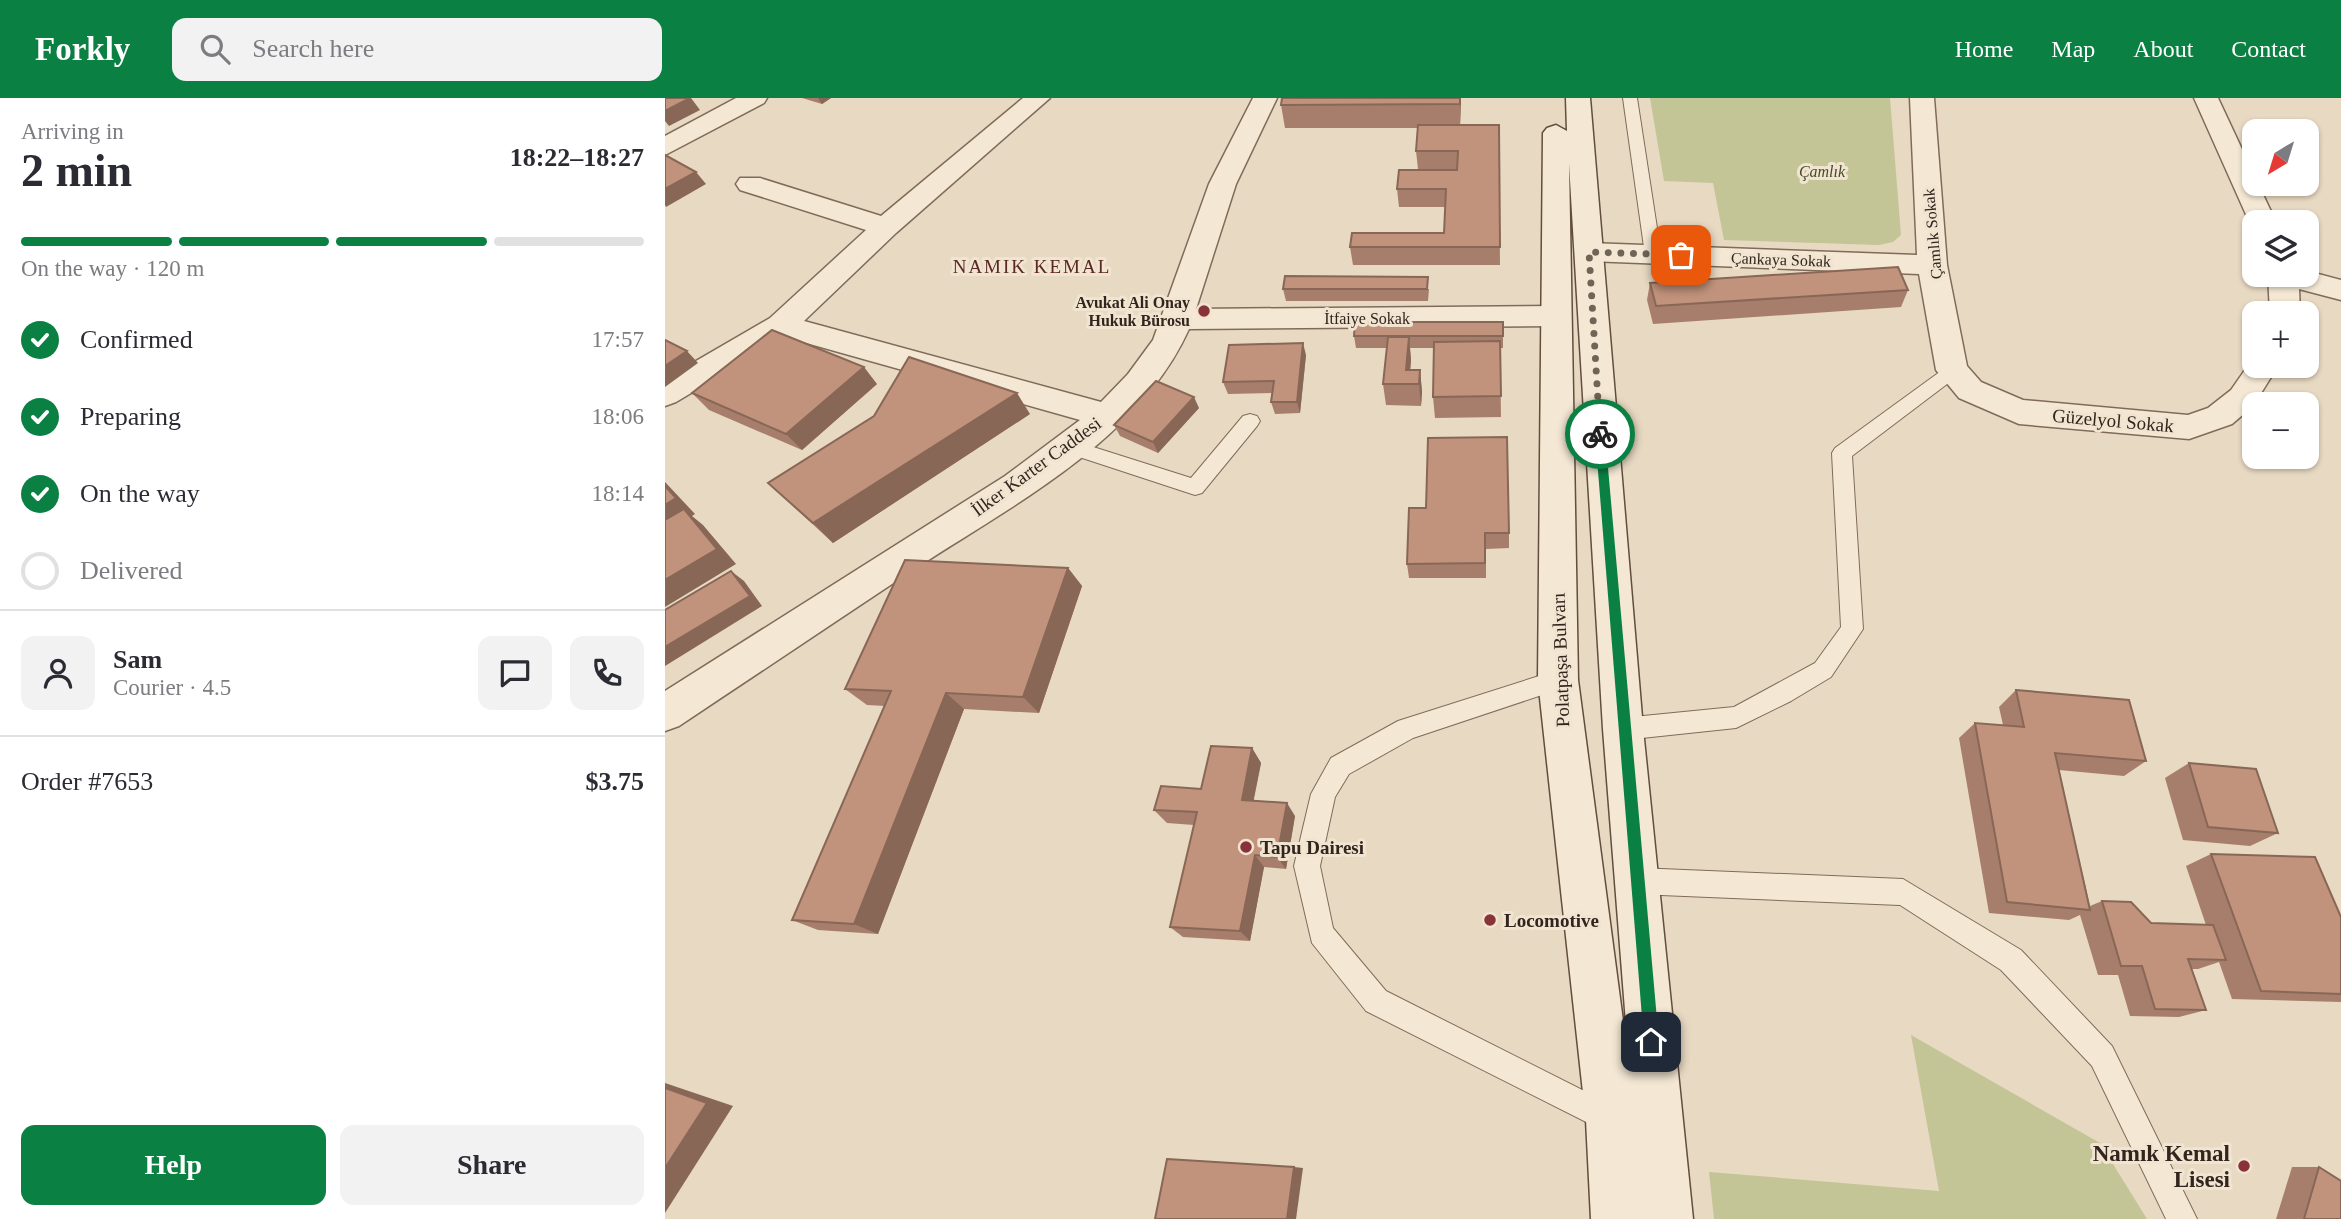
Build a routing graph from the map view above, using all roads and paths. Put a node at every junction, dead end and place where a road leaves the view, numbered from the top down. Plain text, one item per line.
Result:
1 (755, 98) edge
2 (1038, 98) edge
3 (1265, 98) edge
4 (1554, 98) edge
5 (1578, 98) edge
6 (1630, 98) edge
7 (1922, 98) edge
8 (2206, 98) edge
9 (665, 147) edge
10 (750, 184) dead end
11 (2257, 210) edge
12 (886, 227) junction
13 (1589, 252) junction
14 (1653, 254) junction
15 (1932, 265) junction
16 (2319, 284) edge
17 (2341, 290) edge
18 (1556, 316) junction
19 (1177, 319) junction
20 (781, 325) junction
21 (1952, 370) junction
22 (2254, 378) edge
23 (665, 394) edge
24 (1106, 415) junction
25 (1250, 421) dead end
26 (1068, 446) junction
27 (1558, 680) junction
28 (665, 713) edge
29 (1623, 729) junction
30 (1637, 881) junction
31 (1635, 1121) junction
32 (1617, 1219) edge
33 (1667, 1219) edge
34 (2182, 1219) edge

1 - 9 street
2 - 12 street
3 - 19 street, İlker Karter Caddesi
4 - 18 street, Polatpaşa Bulvarı
5 - 13 street, Polatpaşa Bulvarı
6 - 14 lane
7 - 15 street, Çamlık Sokak
8 - 11 street
10 - 12 street
12 - 20 street
13 - 14 street, Çankaya Sokak
13 - 29 street, Polatpaşa Bulvarı
14 - 15 street, Çankaya Sokak
15 - 21 street, Çamlık Sokak
16 - 17 street
18 - 19 street, İtfaiye Sokak
18 - 27 street, Polatpaşa Bulvarı
19 - 24 street, İlker Karter Caddesi
20 - 23 street
20 - 24 street
21 - 22 street, Güzelyol Sokak
21 - 29 lane
24 - 26 street, İlker Karter Caddesi
25 - 26 lane
26 - 28 street, İlker Karter Caddesi
27 - 31 street, Polatpaşa Bulvarı
27 - 31 lane
29 - 30 street, Polatpaşa Bulvarı
30 - 31 street, Polatpaşa Bulvarı
30 - 34 lane
31 - 32 street, Polatpaşa Bulvarı
31 - 33 street, Polatpaşa Bulvarı

